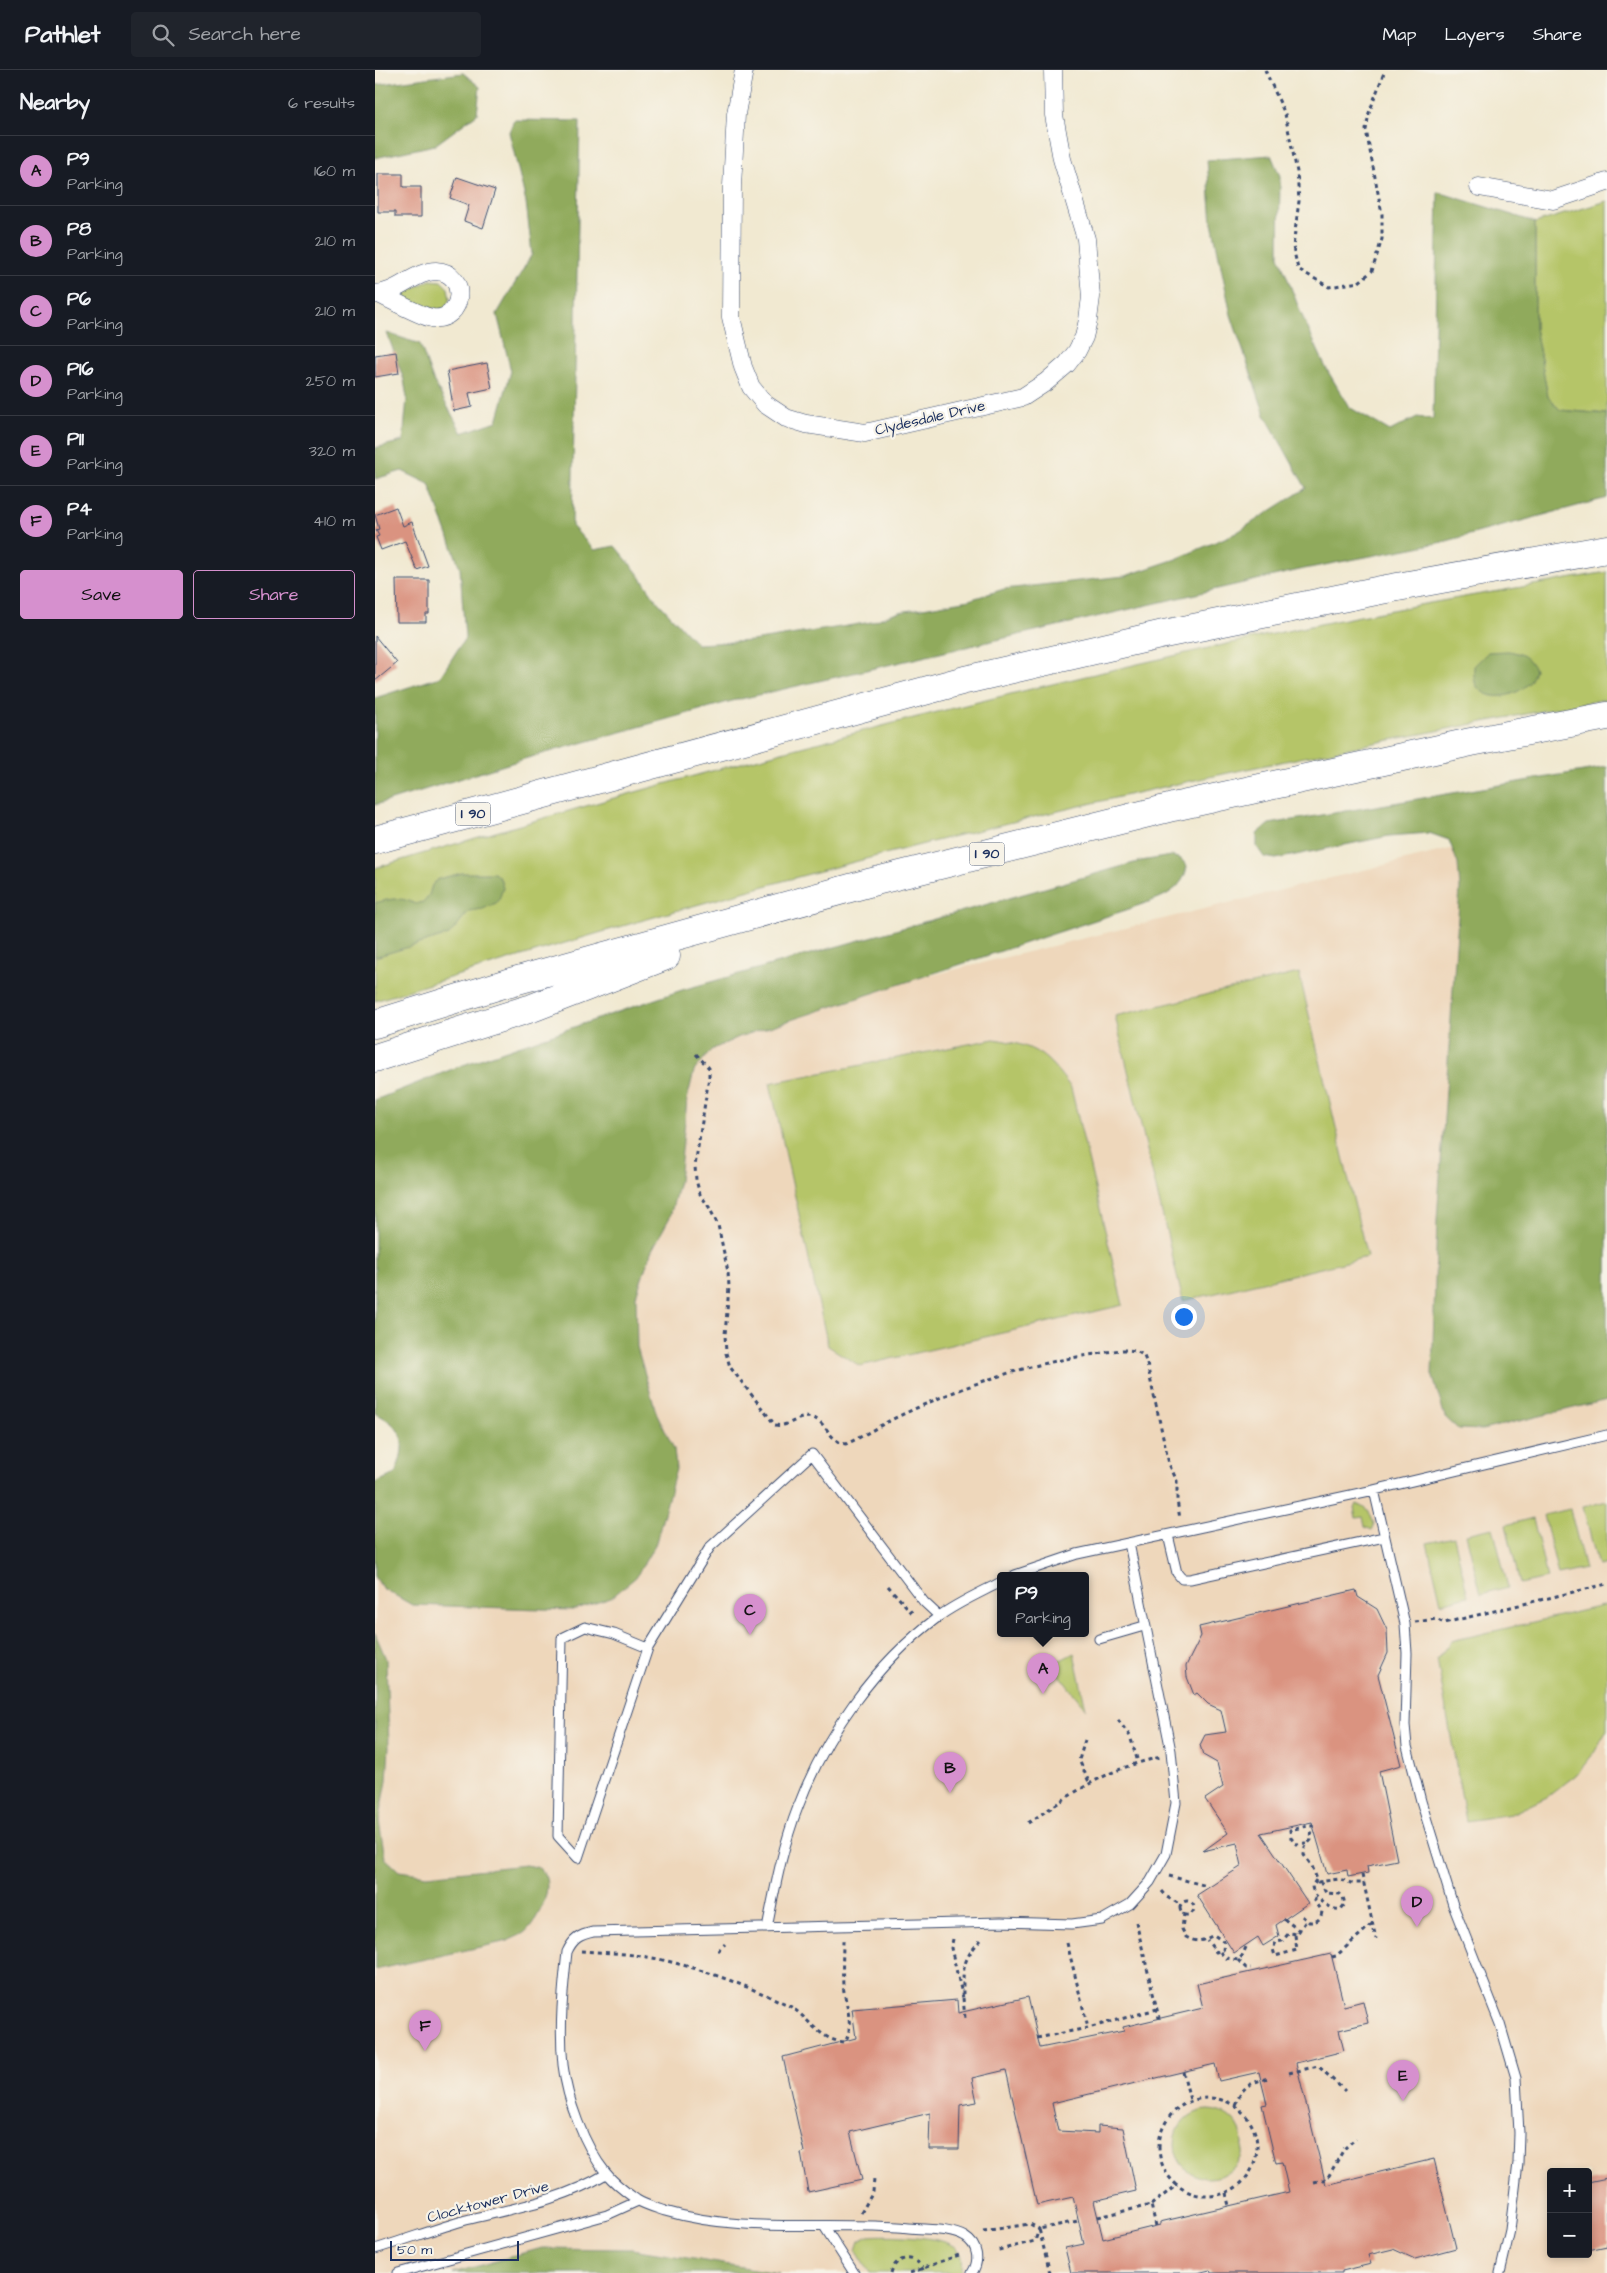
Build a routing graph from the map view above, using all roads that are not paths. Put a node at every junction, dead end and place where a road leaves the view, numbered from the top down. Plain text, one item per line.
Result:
1 (744, 70) edge
2 (1053, 70) edge
3 (1607, 182) edge
4 (1479, 187) dead end
5 (1607, 549) edge
6 (1607, 716) edge
7 (375, 840) edge
8 (800, 903) junction
9 (375, 1024) edge
10 (375, 1058) edge
11 (1607, 1435) edge
12 (1374, 1490) junction
13 (1168, 1535) junction
14 (1384, 1537) junction
15 (1129, 1543) junction
16 (1024, 1572) edge
17 (997, 1584) edge
18 (939, 1616) junction
19 (1144, 1626) junction
20 (1099, 1638) dead end
21 (648, 1648) junction
22 (767, 1928) junction
23 (606, 2174) junction
24 (638, 2201) junction
25 (824, 2226) junction
26 (375, 2249) edge
27 (398, 2273) edge
28 (854, 2273) edge
29 (972, 2273) edge
30 (1500, 2273) edge

1 - 2 street, Clydesdale Drive
3 - 4 street
5 - 7 highway, I 90
6 - 8 highway, I 90
8 - 9 highway, I 90
8 - 10 highway
11 - 12 lane
12 - 13 lane
12 - 14 lane
13 - 14 lane
13 - 15 lane
14 - 30 lane
15 - 16 lane
15 - 19 lane
17 - 18 lane
18 - 21 lane
18 - 22 lane
19 - 20 lane
19 - 22 lane
21 - 21 lane
22 - 23 lane
23 - 24 lane
23 - 26 lane, Clocktower Drive
24 - 25 lane
24 - 27 lane
25 - 28 lane
25 - 29 lane

